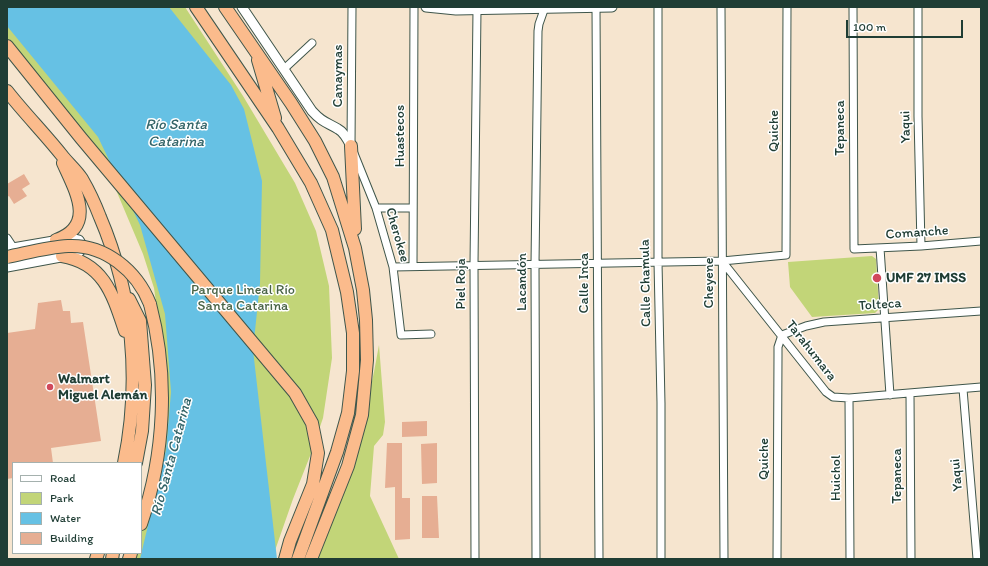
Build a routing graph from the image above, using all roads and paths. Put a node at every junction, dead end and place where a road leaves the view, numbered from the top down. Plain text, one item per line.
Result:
1 (196, 7) edge
2 (225, 7) edge
3 (242, 7) edge
4 (352, 7) edge
5 (414, 7) edge
6 (426, 7) edge
7 (545, 7) edge
8 (596, 7) edge
9 (612, 7) edge
10 (658, 7) edge
11 (721, 7) edge
12 (787, 7) edge
13 (853, 7) edge
14 (918, 7) edge
15 (511, 8) edge
16 (477, 10) junction
17 (312, 43) dead end
18 (7, 46) edge
19 (256, 52) junction
20 (284, 70) junction
21 (7, 91) edge
22 (278, 128) junction
23 (351, 146) junction
24 (56, 148) junction
25 (376, 208) junction
26 (413, 208) junction
27 (7, 238) edge
28 (56, 240) junction
29 (981, 241) edge
30 (921, 246) junction
31 (355, 248) junction
32 (880, 248) junction
33 (854, 249) joint
34 (9, 251) edge
35 (62, 256) junction
36 (722, 260) junction
37 (658, 262) junction
38 (597, 263) junction
39 (474, 264) junction
40 (535, 264) junction
41 (413, 266) junction
42 (7, 267) edge
43 (393, 267) junction
44 (124, 289) junction
45 (981, 311) edge
46 (885, 318) junction
47 (431, 334) dead end
48 (782, 335) junction
49 (131, 351) junction
50 (981, 387) edge
51 (962, 389) junction
52 (910, 393) junction
53 (890, 395) junction
54 (849, 398) junction
55 (124, 462) edge
56 (136, 462) edge
57 (142, 520) edge
58 (285, 559) edge
59 (298, 559) edge
60 (311, 559) edge
61 (474, 559) edge
62 (536, 559) edge
63 (599, 559) edge
64 (660, 559) edge
65 (724, 559) edge
66 (777, 559) edge
67 (850, 559) edge
68 (910, 559) edge
69 (977, 559) edge

1 - 22 highway
2 - 19 highway
3 - 20 street
4 - 23 street, Canaymas
5 - 26 street, Huastecos
6 - 16 street
7 - 8 street
7 - 15 street
7 - 40 street, Lacandón
8 - 9 street
8 - 38 street, Calle Inca
10 - 37 street, Calle Chamula
11 - 36 street, Cheyene
12 - 36 street, Quiche
13 - 33 street, Tepaneca
14 - 30 street, Yaqui
15 - 16 street
16 - 39 street, Piel Roja
17 - 20 street
18 - 58 highway
19 - 22 highway
19 - 31 highway
20 - 23 street
21 - 24 highway
22 - 59 highway
23 - 25 street, Cherokee
23 - 31 highway
24 - 28 highway
24 - 44 highway
25 - 26 street
25 - 43 street, Cherokee
26 - 41 street, Huastecos
27 - 34 street
28 - 34 street
28 - 35 street
29 - 30 street, Comanche
30 - 32 street, Comanche
31 - 60 highway
32 - 33 street, Comanche
32 - 46 street
34 - 57 highway, bridge
35 - 42 street
35 - 49 highway
36 - 37 street
36 - 48 street, Tarahumara
36 - 65 street, Cheyene
37 - 38 street
37 - 64 street, Calle Chamula
38 - 40 street
38 - 63 street, Calle Inca
39 - 40 street
39 - 41 street
39 - 61 street, Piel Roja
40 - 62 street, Lacandón
41 - 43 street
43 - 47 street, Cherokee
44 - 49 highway
44 - 56 highway
45 - 46 street, Tolteca
46 - 48 street, Tolteca
46 - 53 street
48 - 54 street, Tarahumara
48 - 66 street, Quiche
49 - 55 highway
50 - 51 street, Tarahumara
51 - 52 street, Tarahumara
51 - 69 street, Yaqui
52 - 53 street, Tarahumara
52 - 68 street, Tepaneca
53 - 54 street, Tarahumara
54 - 67 street, Huichol

